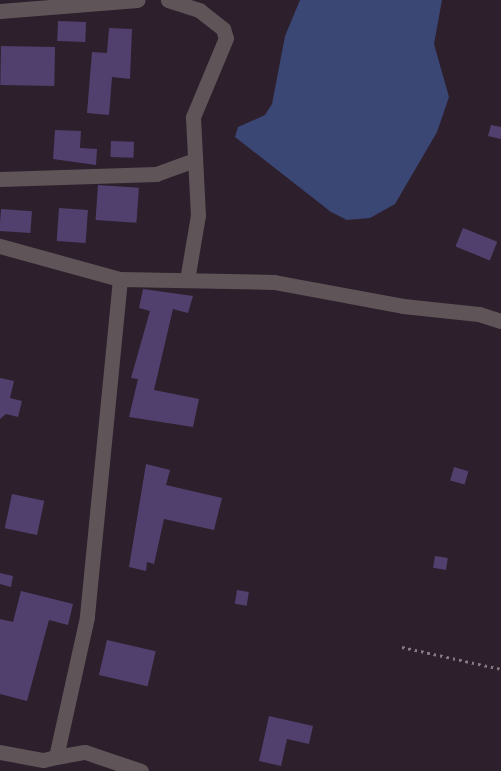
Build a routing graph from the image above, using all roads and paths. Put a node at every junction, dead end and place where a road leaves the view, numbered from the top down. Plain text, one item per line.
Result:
1 (138, 0) edge
2 (168, 0) edge
3 (0, 12) edge
4 (192, 161) junction
5 (0, 178) edge
6 (0, 246) edge
7 (120, 279) junction
8 (187, 280) junction
9 (501, 321) edge
10 (402, 647) dead end
11 (501, 669) edge
12 (0, 752) edge
13 (56, 757) junction
14 (141, 771) edge

1 - 3 street
2 - 4 street
4 - 5 street
4 - 8 street
6 - 7 street
7 - 8 street
7 - 13 street
8 - 9 street
10 - 11 path
12 - 13 street
13 - 14 street

